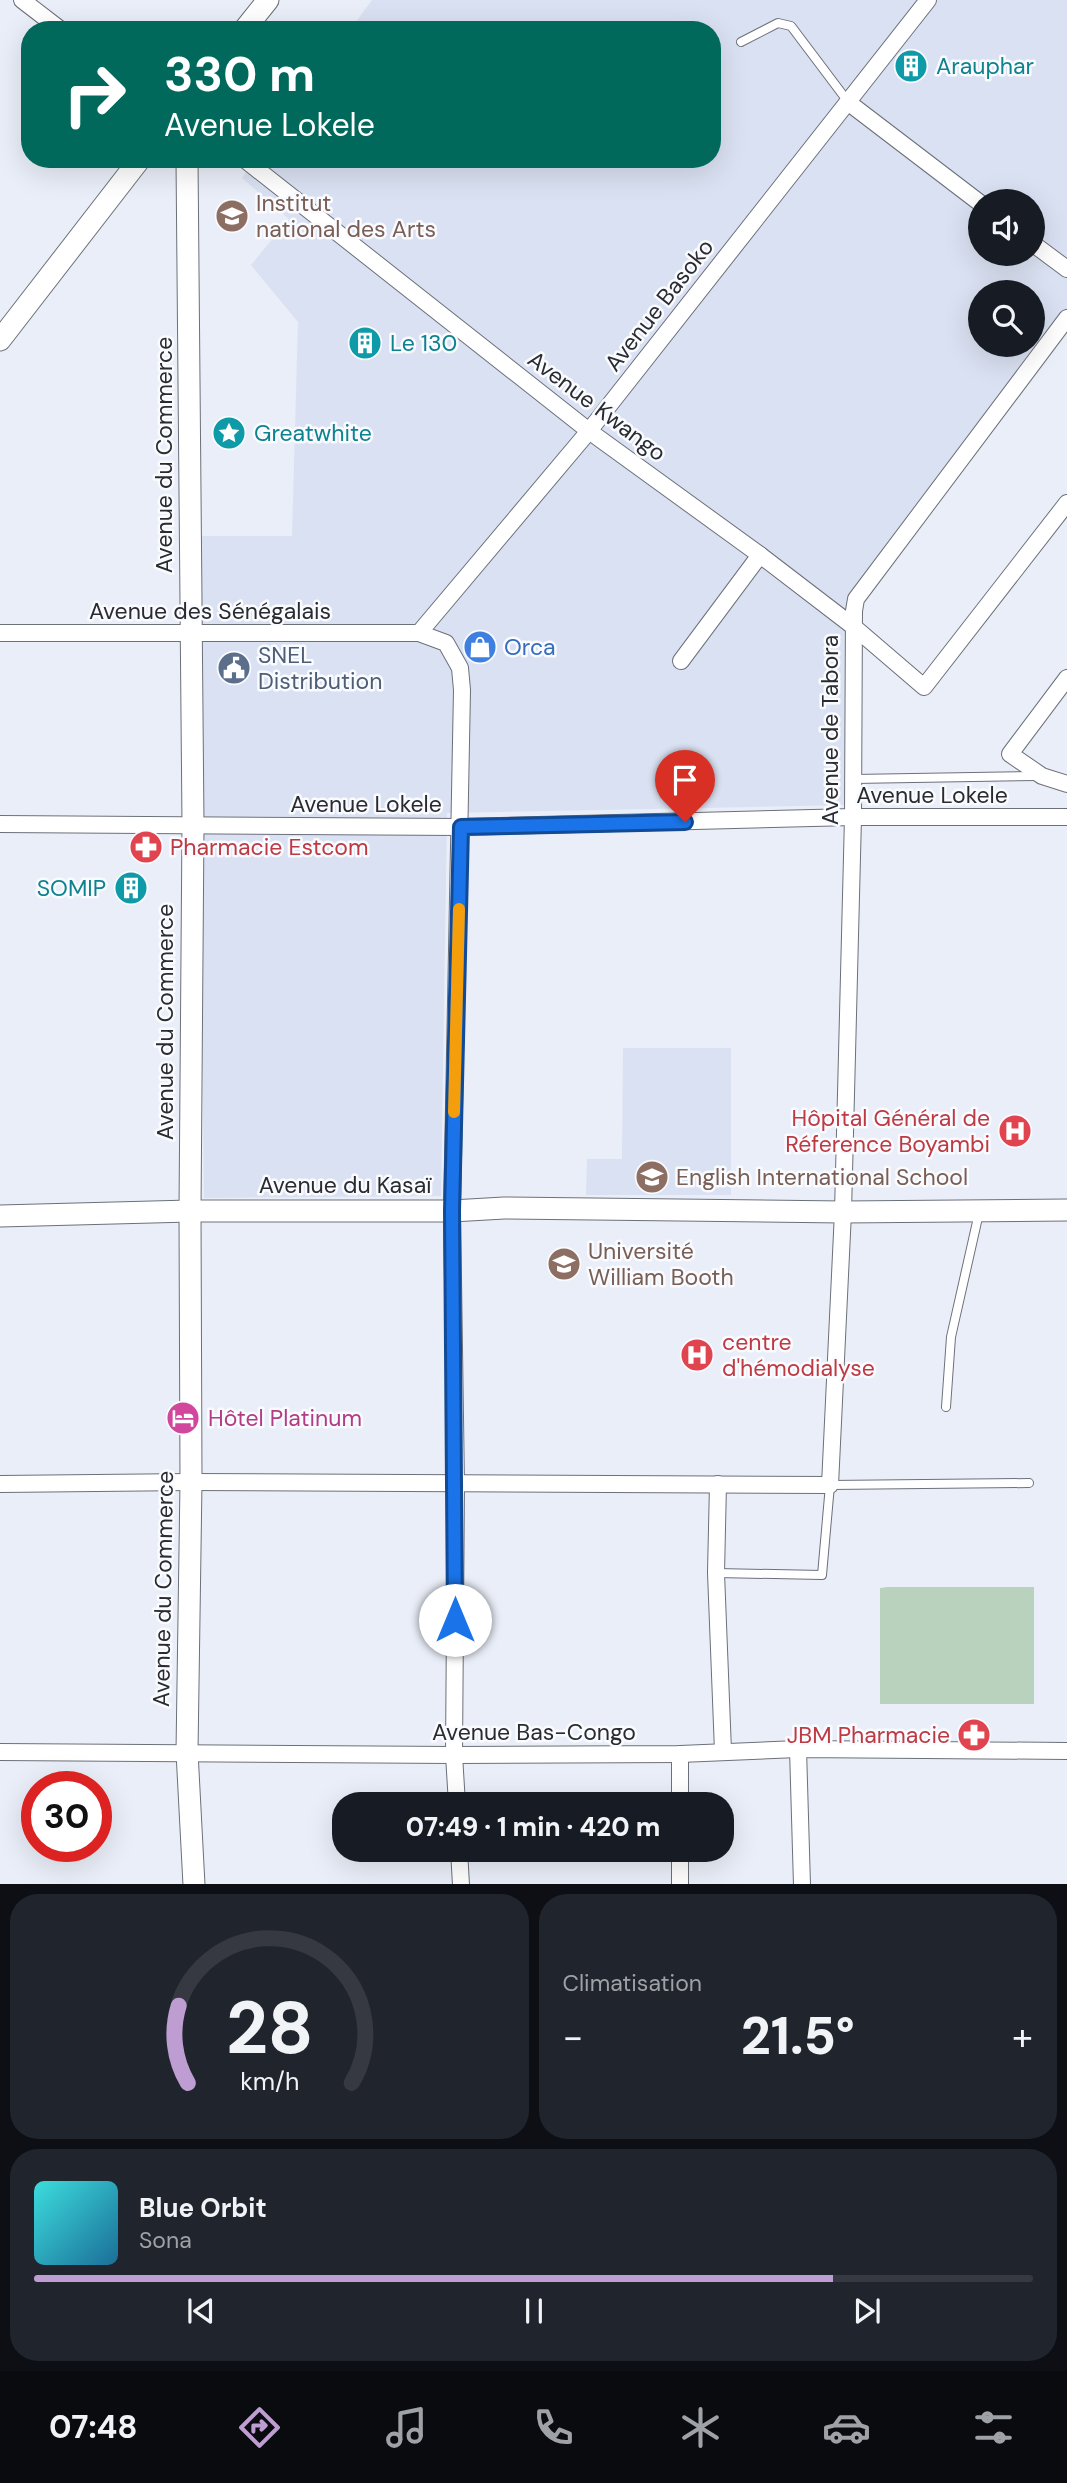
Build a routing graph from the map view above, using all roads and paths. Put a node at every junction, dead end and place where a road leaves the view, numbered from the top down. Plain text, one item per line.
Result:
1 (22, 0) edge
2 (268, 0) edge
3 (928, 0) edge
4 (49, 21) edge
5 (251, 21) edge
6 (741, 42) dead end
7 (849, 103) junction
8 (133, 168) edge
9 (187, 168) edge
10 (255, 168) edge
11 (968, 194) edge
12 (1045, 253) edge
13 (1067, 269) edge
14 (1067, 318) edge
15 (0, 340) edge
16 (589, 431) junction
17 (1067, 503) edge
18 (760, 555) junction
19 (854, 627) junction
20 (0, 633) edge
21 (419, 633) junction
22 (191, 634) junction
23 (681, 661) dead end
24 (1067, 678) edge
25 (1041, 776) junction
26 (853, 779) junction
27 (1067, 784) edge
28 (853, 817) junction
29 (1067, 817) edge
30 (0, 824) edge
31 (193, 825) junction
32 (461, 827) junction
33 (979, 1210) junction
34 (1067, 1210) edge
35 (190, 1211) junction
36 (452, 1211) junction
37 (843, 1212) junction
38 (0, 1216) edge
39 (946, 1407) dead end
40 (191, 1482) junction
41 (1030, 1483) dead end
42 (0, 1484) edge
43 (718, 1484) junction
44 (456, 1485) junction
45 (830, 1485) junction
46 (716, 1573) junction
47 (798, 1749) junction
48 (723, 1751) junction
49 (1067, 1751) edge
50 (0, 1752) edge
51 (187, 1752) junction
52 (680, 1754) junction
53 (454, 1755) junction
54 (456, 1792) edge
55 (680, 1792) edge
56 (460, 1862) edge
57 (680, 1862) edge
58 (194, 1884) edge
59 (461, 1884) edge
60 (680, 1884) edge
61 (802, 1884) edge

1 - 4 street
2 - 5 street
3 - 7 street, Avenue Basoko
6 - 7 lane
7 - 11 street
7 - 16 street, Avenue Basoko
8 - 15 street
9 - 22 street, Avenue du Commerce
10 - 16 street, Avenue Kwango
12 - 13 street
14 - 19 street, Avenue de Tabora
16 - 18 street, Avenue Kwango
16 - 21 street, Avenue Basoko
17 - 19 street, Avenue Kwango
18 - 19 street, Avenue Kwango
18 - 23 street
19 - 26 street, Avenue de Tabora
20 - 22 street, Avenue des Sénégalais
21 - 22 street, Avenue des Sénégalais
21 - 32 street
22 - 31 street, Avenue du Commerce
24 - 25 street
25 - 26 lane
25 - 27 street
26 - 28 street, Avenue de Tabora
28 - 29 street, Avenue Lokele
28 - 32 street, Avenue Lokele
28 - 37 street, Avenue de Tabora
30 - 31 street, Avenue Lokele
31 - 32 street, Avenue Lokele
31 - 35 street, Avenue du Commerce
32 - 36 street
33 - 34 street, Avenue du Kasaï
33 - 37 street, Avenue du Kasaï
33 - 39 lane
35 - 36 street, Avenue du Kasaï
35 - 38 street, Avenue du Kasaï
35 - 40 street, Avenue du Commerce
36 - 37 street, Avenue du Kasaï
36 - 44 street
37 - 45 street, Avenue de Tabora
40 - 42 street
40 - 44 street
40 - 51 street, Avenue du Commerce
41 - 45 lane
43 - 44 street
43 - 45 street
43 - 46 street
44 - 53 street
45 - 46 lane
46 - 48 street
47 - 48 street, Avenue Bas-Congo
47 - 49 street, Avenue Bas-Congo
47 - 61 street
48 - 52 street, Avenue Bas-Congo
50 - 51 street, Avenue Bas-Congo
51 - 53 street, Avenue Bas-Congo
51 - 58 street, Avenue du Commerce
52 - 53 street, Avenue Bas-Congo
52 - 55 street
53 - 54 street
56 - 59 street
57 - 60 street

